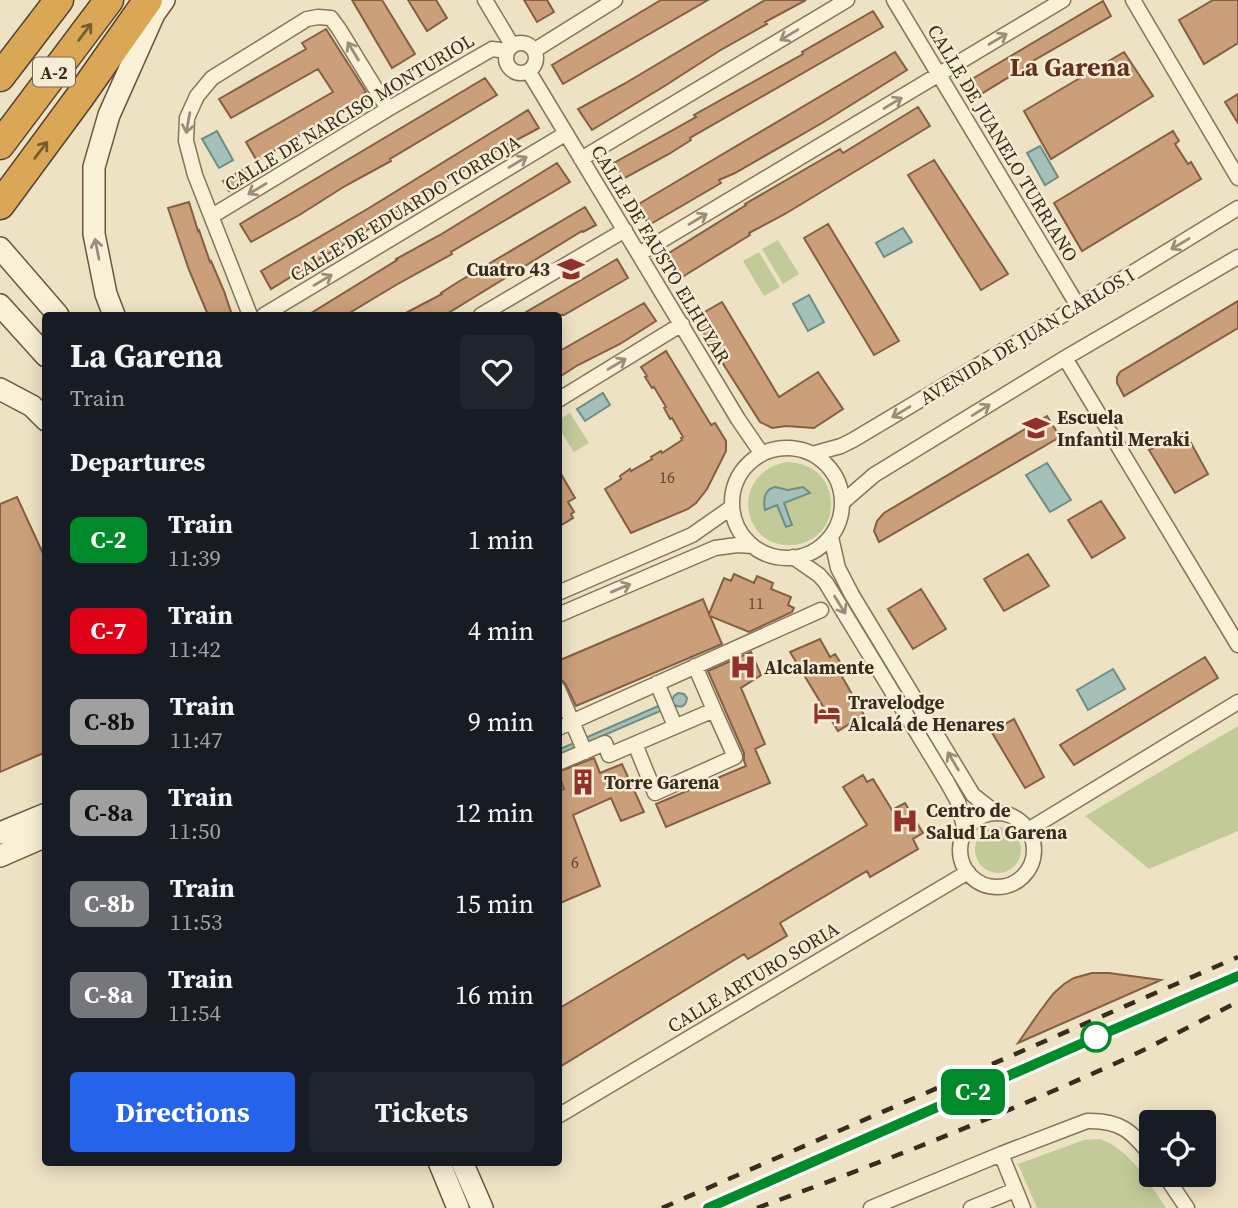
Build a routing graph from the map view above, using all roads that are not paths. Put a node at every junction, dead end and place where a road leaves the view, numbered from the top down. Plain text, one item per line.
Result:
1 (60, 0) edge
2 (109, 0) edge
3 (148, 0) edge
4 (164, 0) edge
5 (485, 0) edge
6 (615, 0) edge
7 (847, 0) edge
8 (894, 0) edge
9 (1063, 0) edge
10 (1133, 0) edge
11 (509, 48) junction
12 (534, 50) junction
13 (529, 72) junction
14 (940, 75) junction
15 (0, 77) edge
16 (388, 109) junction
17 (565, 134) junction
18 (0, 145) edge
19 (580, 159) junction
20 (1238, 178) edge
21 (0, 205) edge
22 (1238, 208) edge
23 (212, 216) junction
24 (625, 230) junction
25 (2, 251) edge
26 (639, 254) junction
27 (1238, 257) edge
28 (0, 305) edge
29 (1078, 306) junction
30 (55, 312) edge
31 (113, 312) edge
32 (249, 312) edge
33 (269, 312) edge
34 (486, 312) edge
35 (682, 324) junction
36 (42, 352) edge
37 (1065, 358) junction
38 (0, 388) edge
39 (562, 398) edge
40 (42, 415) edge
41 (762, 454) junction
42 (812, 454) junction
43 (843, 502) junction
44 (732, 506) junction
45 (831, 537) junction
46 (753, 546) junction
47 (793, 557) junction
48 (562, 591) edge
49 (821, 610) dead end
50 (562, 613) edge
51 (1238, 645) edge
52 (695, 666) junction
53 (657, 683) junction
54 (562, 698) edge
55 (1238, 702) edge
56 (714, 710) junction
57 (572, 722) junction
58 (562, 726) edge
59 (675, 726) junction
60 (635, 744) junction
61 (582, 746) junction
62 (562, 760) edge
63 (996, 813) junction
64 (42, 816) edge
65 (1028, 830) junction
66 (965, 831) junction
67 (0, 833) edge
68 (42, 838) edge
69 (0, 856) edge
70 (968, 872) junction
71 (562, 1114) edge
72 (1139, 1140) edge
73 (1001, 1154) junction
74 (441, 1166) edge
75 (464, 1166) edge
76 (1172, 1187) edge
77 (1015, 1189) junction
78 (458, 1208) edge
79 (482, 1208) edge
80 (870, 1208) edge
81 (971, 1208) edge
82 (1023, 1208) edge
83 (1186, 1208) edge

1 - 15 highway, A-2
18 -> 2 highway, A-2
21 -> 3 highway
31 -> 4 street
5 - 11 street
6 - 12 street
7 -> 19 street
8 - 14 street, CALLE DE JUANELO TURRIANO
14 -> 9 street
10 - 20 street
11 - 12 street
11 - 13 street
11 - 16 street, CALLE DE NARCISO MONTURIOL
12 - 13 street
13 - 17 street, CALLE DE FAUSTO ELHUYAR
26 -> 14 street
14 - 29 street, CALLE DE JUANELO TURRIANO
16 -> 23 street, CALLE DE NARCISO MONTURIOL
16 -> 23 street
17 - 19 street, CALLE DE FAUSTO ELHUYAR
33 -> 17 street, CALLE DE EDUARDO TORROJA
19 - 24 street, CALLE DE FAUSTO ELHUYAR
22 -> 29 street, AVENIDA DE JUAN CARLOS I
23 - 32 street
24 - 26 street, CALLE DE FAUSTO ELHUYAR
24 - 34 street
25 - 30 street
26 - 35 street, CALLE DE FAUSTO ELHUYAR
27 - 37 street, AVENIDA DE JUAN CARLOS I
28 - 36 street
29 -> 42 street, AVENIDA DE JUAN CARLOS I
39 -> 35 street
35 - 41 street, CALLE DE FAUSTO ELHUYAR
43 -> 37 street, AVENIDA DE JUAN CARLOS I
37 - 51 street
38 - 40 street
41 - 42 street
41 - 44 street
42 - 43 street
43 - 45 street
44 - 46 street
44 - 48 street
45 - 47 street
63 -> 45 street
46 - 47 street
50 -> 46 street
47 -> 66 street
49 - 52 street
52 - 53 street
52 - 56 street
53 - 57 street
53 - 59 street
54 - 57 street
55 - 65 street
56 - 59 street
56 - 60 street
57 - 58 street
57 - 61 street
59 - 60 street
60 - 61 street
61 - 62 street
63 - 65 street
63 - 66 street
64 - 67 street
65 - 70 street
66 - 70 street
68 - 69 street
70 - 71 street, CALLE ARTURO SORIA
72 - 73 street
73 - 77 street
73 - 80 street
74 - 78 street
75 - 79 street
76 - 83 street
77 - 81 street
77 - 82 street

